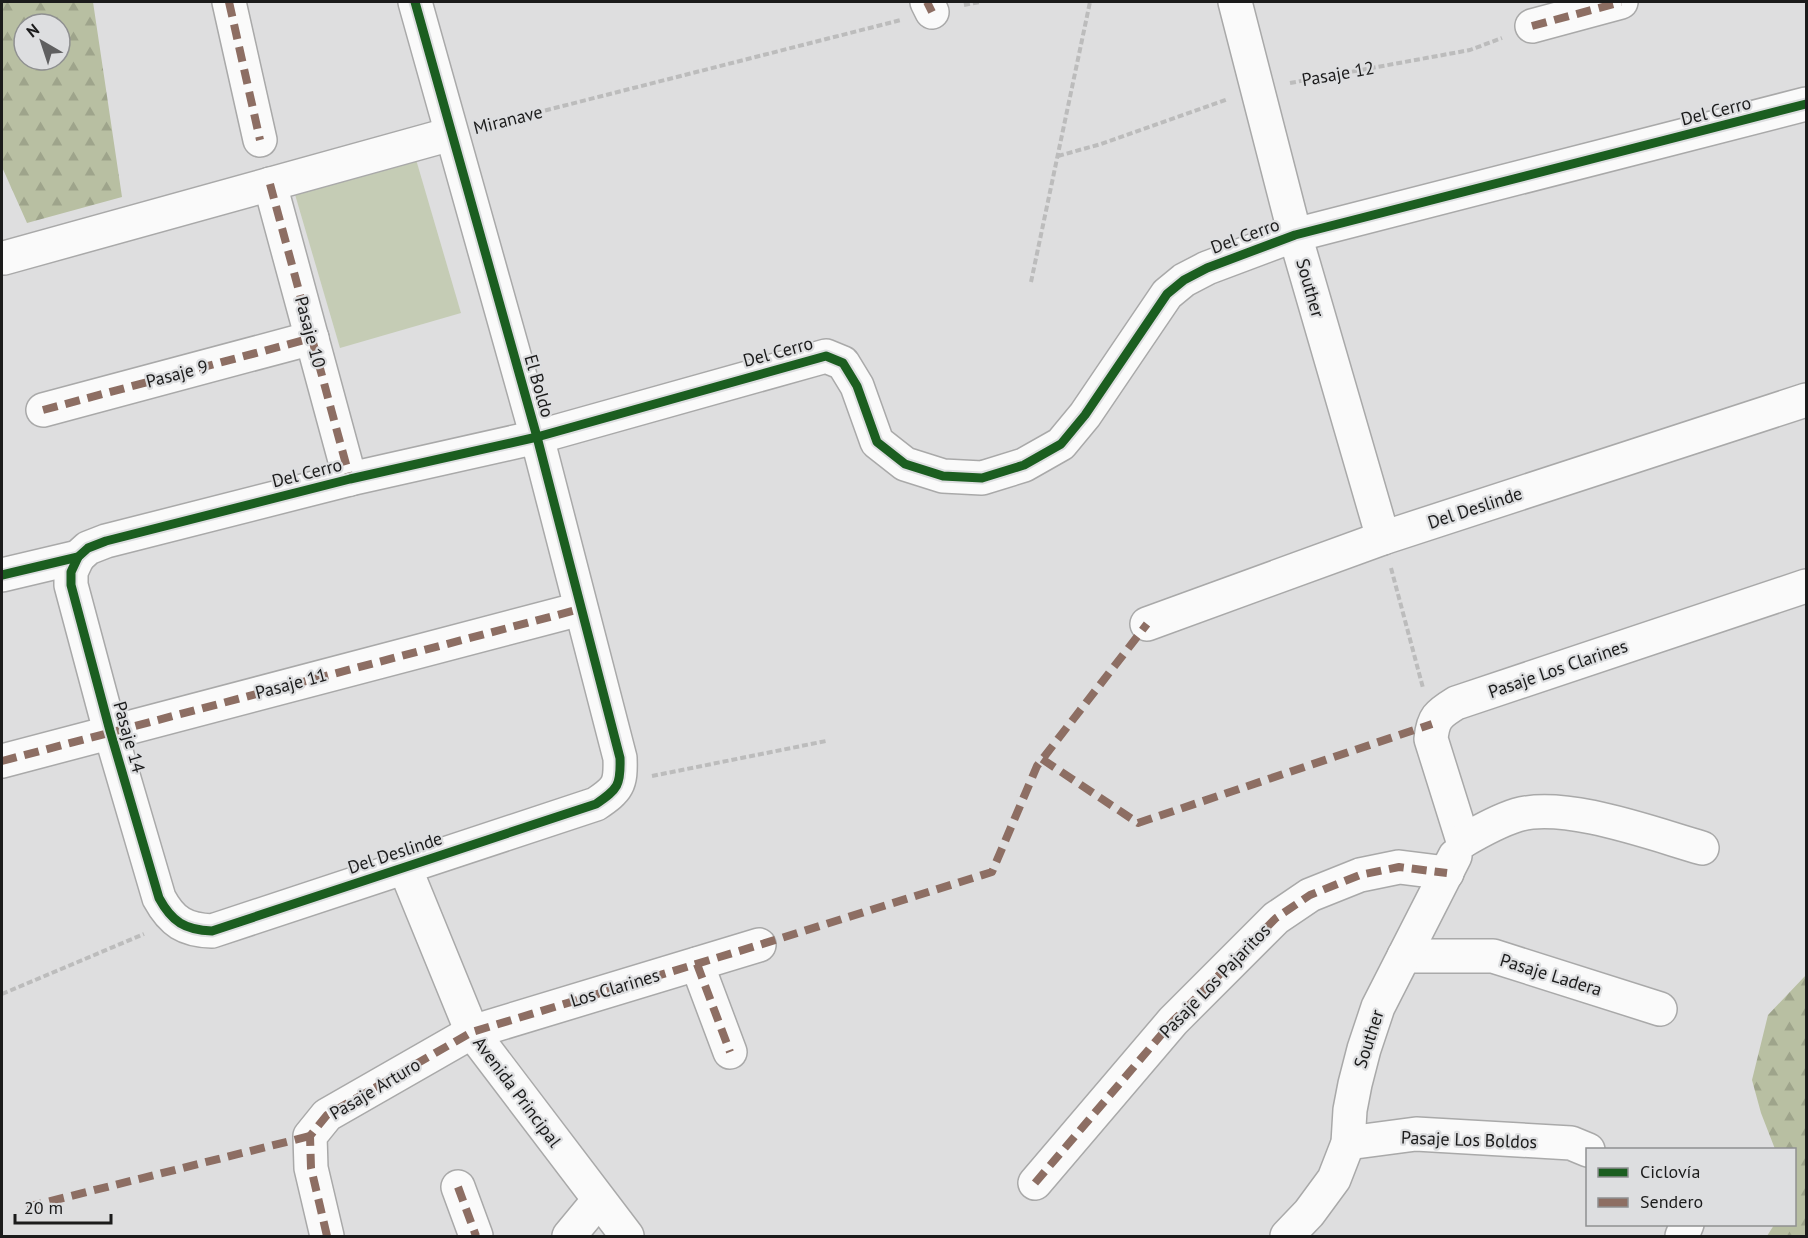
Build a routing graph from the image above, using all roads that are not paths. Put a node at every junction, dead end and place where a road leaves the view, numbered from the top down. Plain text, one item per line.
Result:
1 (229, 2) edge
2 (415, 2) edge
3 (1235, 2) edge
4 (1621, 2) edge
5 (1532, 26) road end
6 (1806, 104) edge
7 (451, 134) junction
8 (260, 140) dead end
9 (270, 184) junction
10 (1295, 236) junction
11 (4, 258) dead end
12 (312, 338) junction
13 (1806, 400) edge
14 (43, 410) dead end
15 (537, 437) junction
16 (350, 479) junction
17 (1383, 538) junction
18 (78, 557) junction
19 (2, 575) edge
20 (1806, 586) edge
21 (580, 609) junction
22 (1148, 624) dead end
23 (110, 731) junction
24 (2, 761) edge
25 (619, 783) joint
26 (1463, 841) junction
27 (1702, 848) dead end
28 (405, 868) junction
29 (1447, 873) junction
30 (176, 920) joint
31 (759, 945) dead end
32 (1404, 956) junction
33 (697, 964) junction
34 (1660, 1009) dead end
35 (471, 1032) junction
36 (730, 1052) dead end
37 (1348, 1143) junction
38 (1586, 1148) edge
39 (1035, 1183) dead end
40 (458, 1187) dead end
41 (598, 1201) junction
42 (327, 1236) edge
43 (476, 1236) edge
44 (569, 1236) edge
45 (627, 1236) edge
46 (1287, 1236) edge

1 - 8 street
2 - 7 street, El Boldo
3 - 10 street, Souther
4 - 5 street
6 - 10 street, Del Cerro
7 - 9 street, Miranave
7 - 15 street, El Boldo
9 - 11 street, Miranave
9 - 12 street, Pasaje 10
10 - 15 street, Del Cerro
10 - 17 street, Souther
12 - 14 street, Pasaje 9
12 - 16 street, Pasaje 10
13 - 17 street, Del Deslinde
15 - 16 street, Del Cerro
15 - 21 street, El Boldo
16 - 18 street, Del Cerro
17 - 22 street, Del Deslinde
18 - 19 street, Del Cerro
18 - 23 street, Pasaje 14
20 - 26 street, Pasaje Los Clarines
21 - 23 street, Pasaje 11
21 - 25 street, El Boldo
23 - 24 street, Pasaje 11
23 - 30 street, Pasaje 14
25 - 28 street, Del Deslinde
26 - 27 street
26 - 29 street, Souther
28 - 30 street, Del Deslinde
28 - 35 street, Avenida Principal
29 - 32 street, Souther
29 - 39 street, Pasaje Los Pajaritos
31 - 33 street, Los Clarines
32 - 34 street, Pasaje Ladera
32 - 37 street, Souther
33 - 35 street, Los Clarines
33 - 36 street
35 - 41 street, Avenida Principal
35 - 42 street, Pasaje Arturo
37 - 38 street, Pasaje Los Boldos
37 - 46 street, Souther
40 - 43 street
41 - 44 street
41 - 45 street, Avenida Principal

